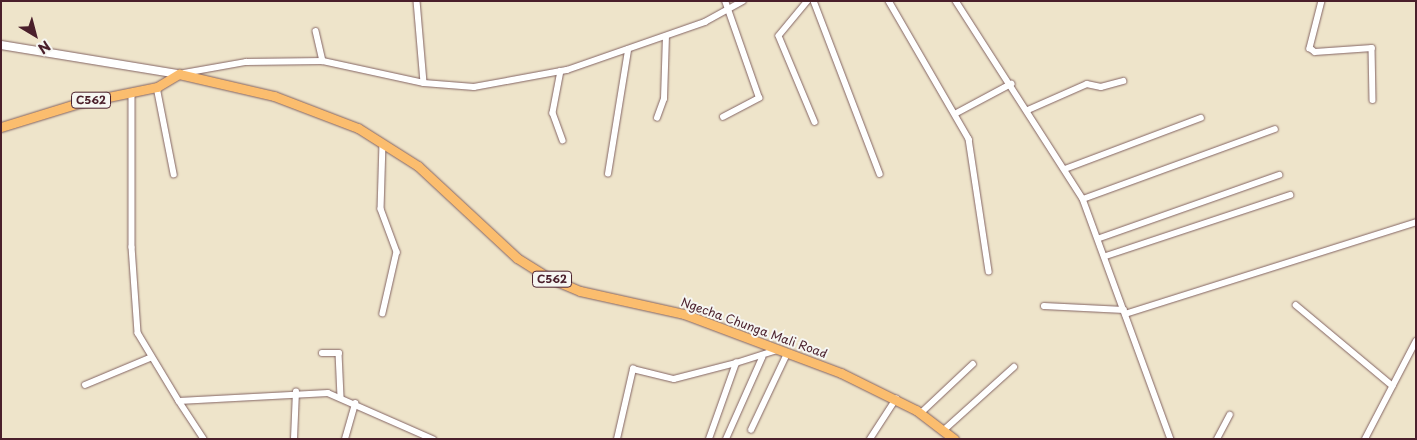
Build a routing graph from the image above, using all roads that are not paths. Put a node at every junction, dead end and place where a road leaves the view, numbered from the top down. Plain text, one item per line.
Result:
1 (417, 1) edge
2 (725, 1) edge
3 (743, 1) edge
4 (808, 1) edge
5 (814, 1) edge
6 (889, 1) edge
7 (956, 1) edge
8 (1322, 1) edge
9 (727, 12) junction
10 (316, 31) dead end
11 (666, 37) junction
12 (1, 45) edge
13 (628, 50) junction
14 (323, 60) junction
15 (561, 71) junction
16 (179, 74) junction
17 (1123, 80) dead end
18 (424, 83) junction
19 (1011, 84) junction
20 (157, 87) junction
21 (132, 92) junction
22 (1373, 100) dead end
23 (1028, 110) junction
24 (955, 114) junction
25 (723, 116) dead end
26 (657, 118) dead end
27 (1201, 118) dead end
28 (816, 122) dead end
29 (1, 127) edge
30 (1275, 129) dead end
31 (563, 140) dead end
32 (383, 143) junction
33 (1065, 170) junction
34 (174, 174) dead end
35 (608, 174) dead end
36 (880, 174) dead end
37 (1278, 175) dead end
38 (1290, 195) dead end
39 (1083, 199) junction
40 (1416, 222) edge
41 (1100, 238) junction
42 (1106, 256) junction
43 (989, 272) dead end
44 (1296, 305) dead end
45 (1044, 306) dead end
46 (1124, 312) junction
47 (383, 313) dead end
48 (1416, 341) edge
49 (777, 350) junction
50 (322, 353) dead end
51 (787, 354) junction
52 (150, 358) junction
53 (762, 358) junction
54 (736, 363) junction
55 (973, 364) dead end
56 (1014, 368) dead end
57 (85, 385) dead end
58 (1393, 386) junction
59 (296, 392) junction
60 (341, 397) junction
61 (896, 399) junction
62 (179, 401) junction
63 (355, 403) junction
64 (921, 413) junction
65 (1230, 415) dead end
66 (750, 430) dead end
67 (944, 430) junction
68 (204, 439) edge
69 (294, 439) edge
70 (345, 439) edge
71 (433, 439) edge
72 (617, 439) edge
73 (709, 439) edge
74 (726, 439) edge
75 (870, 439) edge
76 (954, 439) edge
77 (1171, 439) edge
78 (1217, 439) edge
79 (1366, 439) edge

1 - 18 street
2 - 9 street
3 - 9 street
4 - 28 street
5 - 36 street
6 - 24 street
7 - 19 street
8 - 22 street
9 - 11 street
9 - 25 street
10 - 14 street
11 - 13 street
11 - 26 street
12 - 16 street
13 - 15 street
13 - 35 street
14 - 16 street
14 - 18 street
15 - 18 street
15 - 31 street
16 - 20 main road, C562
16 - 32 main road, Ngecha Chunga Mali Road / C562
17 - 23 street
19 - 23 street
19 - 24 street
20 - 21 main road, C562
20 - 34 street
21 - 29 main road, C562
21 - 52 street
23 - 33 street
24 - 43 street
27 - 33 street
30 - 39 street
32 - 47 street
32 - 49 main road, Ngecha Chunga Mali Road / C562
33 - 39 street
37 - 41 street
38 - 42 street
39 - 41 street
40 - 46 street
41 - 42 street
42 - 46 street
44 - 58 street
45 - 46 street
46 - 77 street
48 - 58 street
49 - 51 main road, Ngecha Chunga Mali Road / C562
49 - 53 street
50 - 60 street
51 - 61 main road, Ngecha Chunga Mali Road / C562
51 - 66 street
52 - 57 street
52 - 62 street
53 - 54 street
53 - 74 street
54 - 72 street
54 - 73 street
55 - 64 street
56 - 67 street
58 - 79 street
59 - 60 street
59 - 62 street
59 - 69 street
60 - 63 street
61 - 64 main road, Ngecha Chunga Mali Road / C562
61 - 75 street
62 - 68 street
63 - 70 street
63 - 71 street
64 - 67 main road, Ngecha Chunga Mali Road / C562
65 - 78 street
67 - 76 main road, Ngecha Chunga Mali Road / C562

